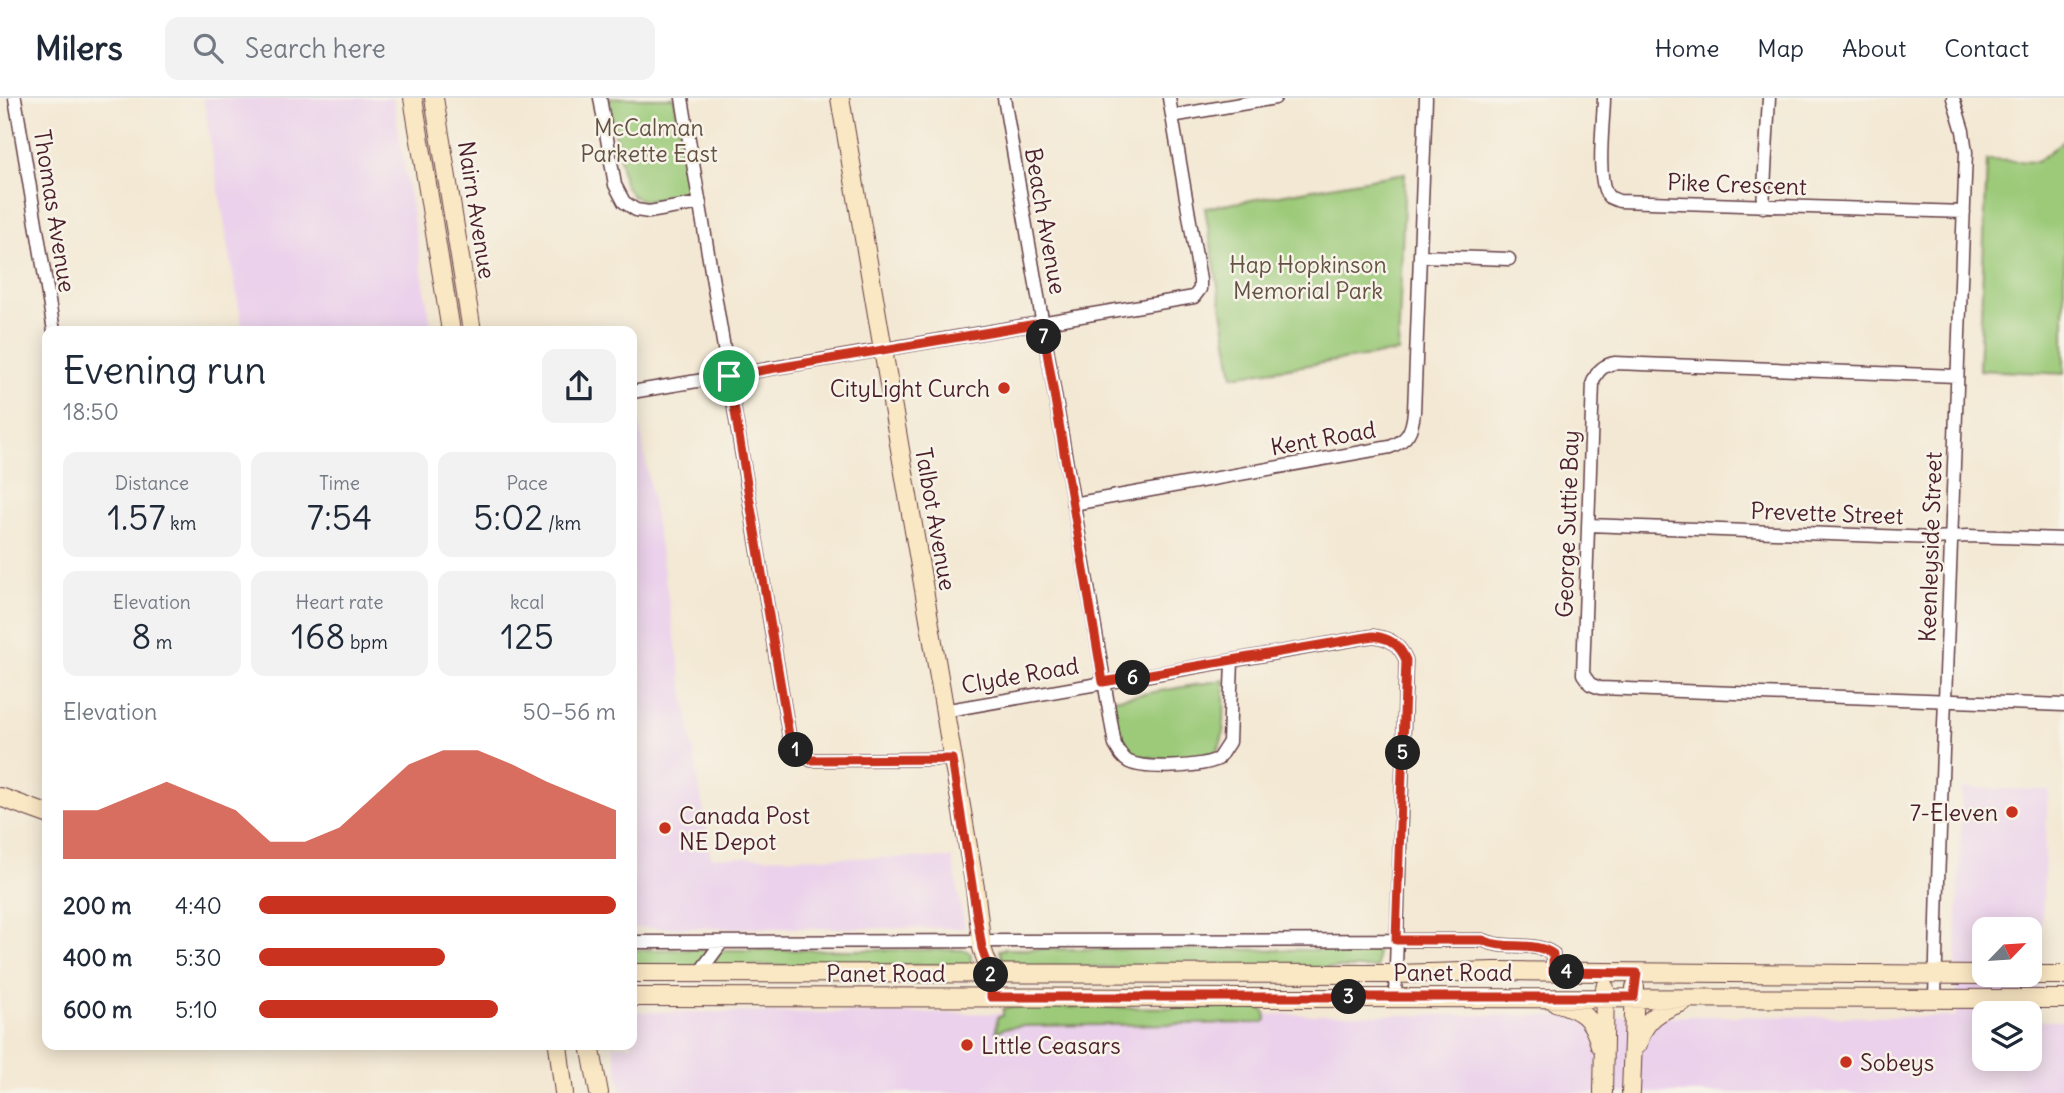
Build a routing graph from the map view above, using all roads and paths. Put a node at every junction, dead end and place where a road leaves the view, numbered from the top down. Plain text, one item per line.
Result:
1 (15, 98) edge
2 (413, 98) edge
3 (434, 98) edge
4 (600, 98) edge
5 (682, 98) edge
6 (840, 98) edge
7 (1004, 98) edge
8 (1169, 98) edge
9 (1275, 98) edge
10 (1426, 98) edge
11 (1604, 98) edge
12 (1769, 98) edge
13 (1953, 98) edge
14 (1172, 116) junction
15 (700, 203) junction
16 (1763, 207) junction
17 (1964, 212) junction
18 (457, 237) junction
19 (436, 240) junction
20 (1420, 256) junction
21 (1509, 259) dead end
22 (1042, 323) junction
23 (53, 326) edge
24 (451, 326) edge
25 (471, 326) edge
26 (883, 350) junction
27 (729, 376) junction
28 (1957, 376) junction
29 (637, 391) edge
30 (1073, 504) junction
31 (1588, 525) junction
32 (1951, 537) junction
33 (2064, 539) edge
34 (1233, 661) junction
35 (1103, 682) junction
36 (1945, 701) junction
37 (2064, 705) edge
38 (943, 711) junction
39 (952, 759) junction
40 (0, 797) edge
41 (42, 812) edge
42 (1396, 940) junction
43 (637, 942) edge
44 (722, 942) junction
45 (982, 944) junction
46 (637, 972) edge
47 (1553, 972) junction
48 (699, 973) junction
49 (1606, 973) junction
50 (1637, 973) junction
51 (984, 974) junction
52 (1396, 974) junction
53 (1936, 974) junction
54 (1972, 975) edge
55 (2042, 975) edge
56 (2064, 975) edge
57 (651, 996) junction
58 (637, 997) edge
59 (984, 997) junction
60 (1395, 997) junction
61 (1542, 997) junction
62 (1605, 997) junction
63 (1634, 997) junction
64 (1700, 998) junction
65 (1935, 999) junction
66 (2064, 999) edge
67 (637, 1000) edge
68 (553, 1050) edge
69 (559, 1050) edge
70 (593, 1050) edge
71 (1633, 1061) junction
72 (1604, 1065) junction
73 (561, 1066) junction
74 (564, 1093) edge
75 (599, 1093) edge
76 (1605, 1093) edge
77 (1631, 1093) edge

1 - 23 street, Thomas Avenue
2 - 19 street, Nairn Avenue
3 - 18 street, Nairn Avenue
4 - 15 street
5 - 15 street
6 - 26 street, Talbot Avenue
7 - 22 street, Beach Avenue
8 - 14 street
9 - 14 street
10 - 20 street, Kent Road
11 - 16 street, Pike Crescent
12 - 16 street
13 - 17 street, Keenleyside Street
14 - 22 street
15 - 27 street
16 - 17 street, Pike Crescent
17 - 28 street, Keenleyside Street
18 - 19 street
18 - 25 street, Nairn Avenue
19 - 24 street, Nairn Avenue
20 - 21 street
20 - 30 street, Kent Road
22 - 26 street
22 - 30 street, Beach Avenue
26 - 27 street
26 - 38 street, Talbot Avenue
27 - 29 street
27 - 39 street
28 - 31 street, George Suttie Bay
28 - 32 street, Keenleyside Street
30 - 35 street, Beach Avenue
31 - 32 street, Prevette Street
31 - 36 street, George Suttie Bay
32 - 33 street, Prevette Street
32 - 36 street, Keenleyside Street
34 - 35 street, Clyde Road
34 - 35 street, Clyde Road
34 - 42 street, Clyde Road
35 - 38 street, Clyde Road
36 - 37 street
36 - 53 street, Keenleyside Street
38 - 39 street, Talbot Avenue
39 - 45 street, Talbot Avenue
40 - 41 street
42 - 45 street
42 - 47 street
42 - 52 street, Clyde Road
43 - 44 street
44 - 45 street
44 - 48 street
45 - 51 street, Talbot Avenue
46 - 48 street, Panet Road
47 - 49 street, Panet Road
47 - 52 street, Panet Road
48 - 51 street, Panet Road
49 - 50 street, Panet Road
49 - 62 street
50 - 53 street, Panet Road
50 - 63 street
51 - 52 street, Panet Road
51 - 59 street, Talbot Avenue
52 - 60 street, Clyde Road
53 - 54 street, Panet Road
53 - 65 street, Keenleyside Street
55 - 56 street
57 - 58 street, Panet Road
57 - 59 street, Panet Road
57 - 67 street
59 - 60 street, Panet Road
60 - 61 street, Panet Road
61 - 62 street, Panet Road
61 - 72 street
62 - 63 street, Panet Road
62 - 72 street
63 - 64 street, Panet Road
63 - 71 street
64 - 65 street, Panet Road
64 - 71 street
65 - 66 street, Panet Road
68 - 73 street
69 - 73 street
70 - 75 street
71 - 77 street
72 - 76 street
73 - 74 street

